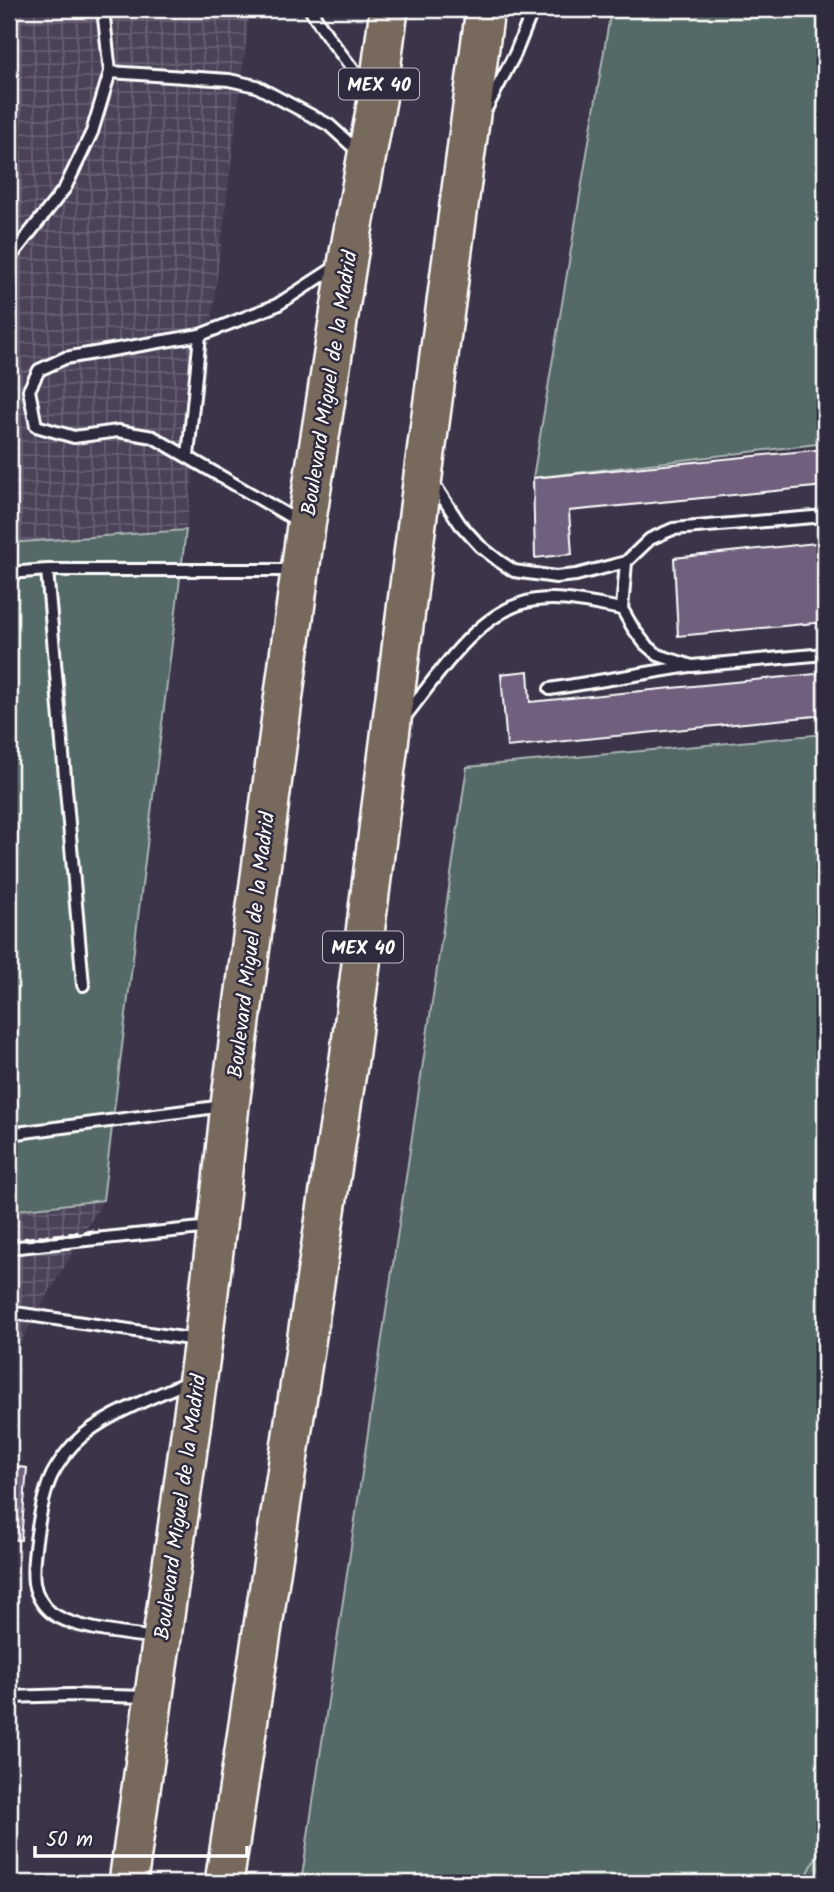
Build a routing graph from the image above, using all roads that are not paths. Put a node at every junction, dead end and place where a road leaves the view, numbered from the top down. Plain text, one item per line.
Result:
1 (103, 9) edge
2 (310, 9) edge
3 (389, 9) edge
4 (485, 9) edge
5 (533, 9) edge
6 (110, 72) junction
7 (377, 100) junction
8 (467, 140) junction
9 (365, 158) junction
10 (348, 258) junction
11 (9, 259) edge
12 (200, 335) junction
13 (188, 456) junction
14 (424, 468) junction
15 (825, 516) edge
16 (306, 526) junction
17 (626, 562) junction
18 (47, 570) junction
19 (300, 570) junction
20 (9, 573) edge
21 (622, 609) junction
22 (825, 654) edge
23 (692, 666) junction
24 (550, 689) dead end
25 (389, 737) junction
26 (83, 985) dead end
27 (230, 1105) junction
28 (9, 1134) edge
29 (218, 1226) junction
30 (9, 1248) edge
31 (9, 1312) edge
32 (203, 1341) junction
33 (198, 1377) junction
34 (162, 1639) junction
35 (9, 1697) edge
36 (155, 1697) junction
37 (128, 1883) edge
38 (224, 1883) edge

1 - 6 lane
2 - 7 lane
3 - 7 highway, Boulevard Miguel de la Madrid / MEX 40
4 - 8 highway, MEX 40
5 - 8 lane
6 - 9 lane
6 - 11 lane
7 - 9 highway, Boulevard Miguel de la Madrid / MEX 40
8 - 14 highway, MEX 40
9 - 10 highway, Boulevard Miguel de la Madrid / MEX 40
10 - 12 lane
10 - 16 highway, Boulevard Miguel de la Madrid / MEX 40
12 - 13 lane
12 - 13 lane
13 - 16 lane
14 - 17 lane
14 - 25 highway, MEX 40
15 - 17 lane
16 - 19 highway, Boulevard Miguel de la Madrid / MEX 40
17 - 21 lane
18 - 19 lane
18 - 20 lane
18 - 26 lane
19 - 27 highway, Boulevard Miguel de la Madrid / MEX 40
21 - 23 lane
21 - 25 lane
22 - 23 lane
23 - 24 lane
25 - 38 highway, MEX 40
27 - 28 lane
27 - 29 highway, Boulevard Miguel de la Madrid / MEX 40
29 - 30 lane
29 - 32 highway, Boulevard Miguel de la Madrid / MEX 40
31 - 32 lane
32 - 33 highway, Boulevard Miguel de la Madrid / MEX 40
33 - 34 highway, Boulevard Miguel de la Madrid / MEX 40
33 - 34 lane
34 - 36 highway, Boulevard Miguel de la Madrid / MEX 40
35 - 36 lane
36 - 37 highway, Boulevard Miguel de la Madrid / MEX 40

